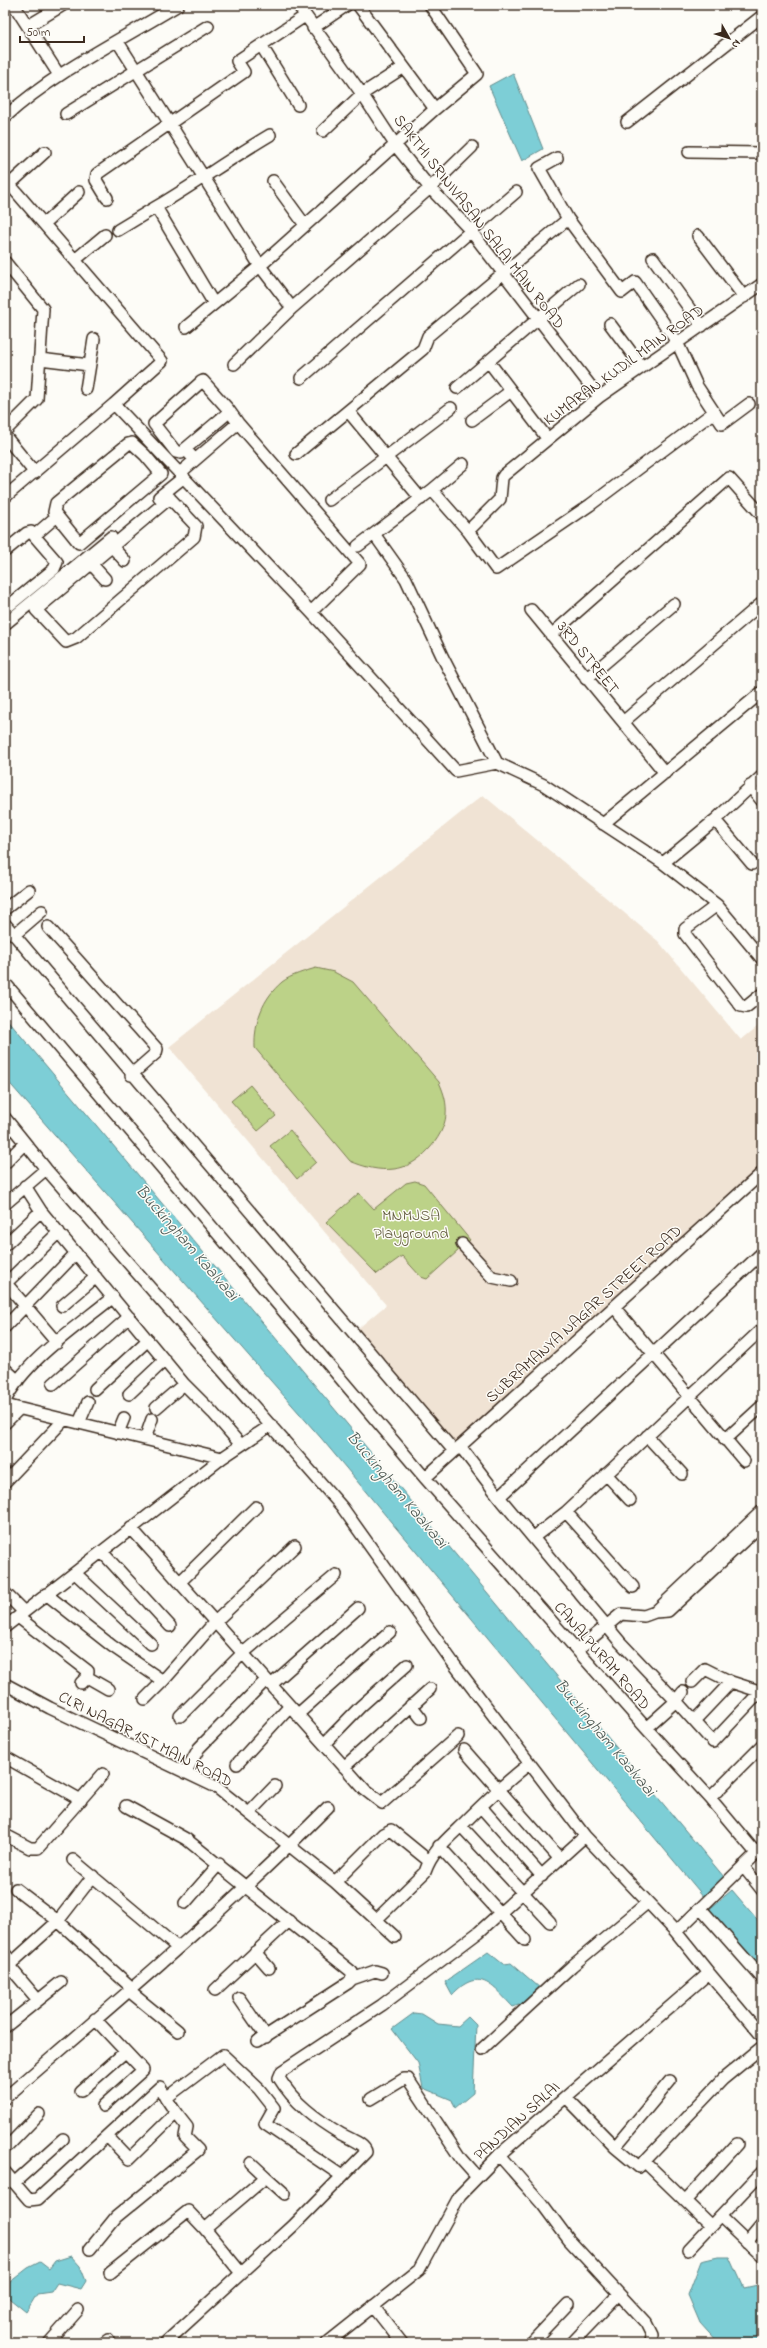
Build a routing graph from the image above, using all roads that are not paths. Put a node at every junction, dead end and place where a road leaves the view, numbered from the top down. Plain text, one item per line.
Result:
1 (14, 5) edge
2 (63, 5) edge
3 (178, 5) edge
4 (298, 5) edge
5 (347, 5) edge
6 (358, 5) edge
7 (430, 5) edge
8 (305, 16) junction
9 (762, 16) edge
10 (28, 26) junction
11 (208, 26) dead end
12 (313, 28) junction
13 (118, 42) junction
14 (261, 45) junction
15 (404, 66) junction
16 (138, 70) junction
17 (59, 75) junction
18 (362, 94) junction
19 (298, 105) dead end
20 (435, 109) junction
21 (66, 114) dead end
22 (5, 117) edge
23 (171, 122) junction
24 (628, 122) dead end
25 (322, 131) dead end
26 (270, 135) dead end
27 (396, 146) junction
28 (472, 147) dead end
29 (45, 152) dead end
30 (689, 152) dead end
31 (762, 153) edge
32 (557, 158) dead end
33 (203, 179) junction
34 (273, 181) dead end
35 (8, 186) edge
36 (430, 188) junction
37 (79, 192) dead end
38 (516, 192) dead end
39 (107, 198) dead end
40 (156, 207) junction
41 (568, 219) junction
42 (44, 224) junction
43 (305, 225) junction
44 (118, 230) dead end
45 (470, 230) junction
46 (106, 235) dead end
47 (698, 236) dead end
48 (653, 258) dead end
49 (75, 260) junction
50 (5, 262) edge
51 (260, 266) junction
52 (503, 275) junction
53 (579, 284) dead end
54 (762, 284) edge
55 (744, 297) junction
56 (214, 304) junction
57 (292, 308) junction
58 (537, 320) junction
59 (610, 324) dead end
60 (702, 326) junction
61 (186, 327) dead end
62 (94, 339) dead end
63 (677, 342) junction
64 (40, 359) junction
65 (489, 362) junction
66 (234, 364) dead end
67 (89, 365) junction
68 (642, 367) junction
69 (300, 378) dead end
70 (457, 388) dead end
71 (86, 389) dead end
72 (510, 391) junction
73 (599, 396) junction
74 (114, 404) junction
75 (749, 404) dead end
76 (451, 408) dead end
77 (348, 411) junction
78 (229, 412) junction
79 (714, 412) junction
80 (472, 420) dead end
81 (238, 423) junction
82 (5, 431) edge
83 (5, 436) edge
84 (547, 438) junction
85 (185, 449) junction
86 (296, 454) dead end
87 (385, 457) junction
88 (195, 460) junction
89 (463, 464) dead end
90 (35, 473) junction
91 (161, 474) junction
92 (182, 475) junction
93 (432, 490) junction
94 (169, 492) junction
95 (5, 497) edge
96 (421, 499) junction
97 (329, 500) dead end
98 (762, 515) edge
99 (57, 516) junction
100 (468, 531) junction
101 (374, 534) junction
102 (35, 535) junction
103 (79, 543) junction
104 (109, 543) junction
105 (358, 546) dead end
106 (5, 552) edge
107 (89, 559) junction
108 (125, 561) dead end
109 (54, 569) junction
110 (61, 578) junction
111 (104, 579) dead end
112 (762, 603) edge
113 (674, 604) dead end
114 (33, 606) junction
115 (5, 609) edge
116 (531, 610) dead end
117 (311, 612) junction
118 (5, 624) edge
119 (551, 635) junction
120 (586, 679) junction
121 (761, 695) edge
122 (623, 722) junction
123 (496, 762) junction
124 (665, 773) junction
125 (762, 776) edge
126 (750, 786) junction
127 (762, 801) edge
128 (715, 820) junction
129 (603, 824) junction
130 (663, 863) junction
131 (752, 864) dead end
132 (29, 890) dead end
133 (716, 905) junction
134 (5, 909) edge
135 (42, 911) dead end
136 (5, 924) edge
137 (48, 926) dead end
138 (14, 935) junction
139 (762, 959) edge
140 (5, 983) edge
141 (762, 994) edge
142 (131, 1075) junction
143 (5, 1118) edge
144 (25, 1143) junction
145 (5, 1161) edge
146 (46, 1168) junction
147 (762, 1172) edge
148 (25, 1186) junction
149 (5, 1204) edge
150 (41, 1211) junction
151 (59, 1232) junction
152 (462, 1244) dead end
153 (5, 1245) edge
154 (76, 1253) junction
155 (762, 1253) edge
156 (96, 1277) junction
157 (511, 1281) dead end
158 (5, 1283) edge
159 (113, 1297) junction
160 (25, 1305) junction
161 (62, 1306) dead end
162 (614, 1306) junction
163 (129, 1317) junction
164 (5, 1327) edge
165 (762, 1329) edge
166 (148, 1340) junction
167 (57, 1343) junction
168 (653, 1353) junction
169 (165, 1360) junction
170 (5, 1368) edge
171 (18, 1382) junction
172 (53, 1384) dead end
173 (184, 1384) junction
174 (95, 1388) dead end
175 (129, 1394) dead end
176 (690, 1395) junction
177 (5, 1401) edge
178 (88, 1402) dead end
179 (5, 1405) edge
180 (762, 1406) edge
181 (156, 1408) dead end
182 (19, 1409) junction
183 (124, 1418) dead end
184 (152, 1419) dead end
185 (64, 1420) junction
186 (5, 1423) edge
187 (79, 1423) junction
188 (271, 1425) junction
189 (118, 1433) junction
190 (647, 1436) junction
191 (145, 1439) junction
192 (725, 1440) junction
193 (241, 1445) junction
194 (457, 1449) junction
195 (222, 1458) junction
196 (744, 1461) dead end
197 (606, 1474) junction
198 (682, 1474) dead end
199 (425, 1478) junction
200 (5, 1482) edge
201 (499, 1497) junction
202 (630, 1500) dead end
203 (256, 1507) dead end
204 (762, 1511) edge
205 (566, 1512) junction
206 (762, 1524) edge
207 (132, 1528) junction
208 (534, 1537) junction
209 (295, 1546) dead end
210 (102, 1552) junction
211 (75, 1573) junction
212 (336, 1575) dead end
213 (180, 1582) junction
214 (633, 1587) dead end
215 (5, 1593) edge
216 (46, 1594) junction
217 (358, 1608) dead end
218 (655, 1612) junction
219 (21, 1615) junction
220 (215, 1622) junction
221 (170, 1626) dead end
222 (607, 1626) junction
223 (5, 1627) edge
224 (390, 1632) dead end
225 (151, 1644) dead end
226 (577, 1650) junction
227 (242, 1654) junction
228 (408, 1665) dead end
229 (163, 1681) junction
230 (268, 1682) junction
231 (692, 1682) dead end
232 (731, 1682) junction
233 (5, 1684) edge
234 (108, 1689) dead end
235 (430, 1689) dead end
236 (761, 1692) edge
237 (679, 1696) junction
238 (145, 1699) dead end
239 (411, 1705) junction
240 (294, 1711) junction
241 (180, 1716) dead end
242 (421, 1718) dead end
243 (694, 1722) junction
244 (646, 1728) junction
245 (458, 1736) dead end
246 (324, 1744) junction
247 (762, 1746) edge
248 (464, 1750) dead end
249 (5, 1757) edge
250 (237, 1764) dead end
251 (529, 1764) junction
252 (344, 1767) junction
253 (185, 1773) junction
254 (103, 1774) dead end
255 (275, 1786) dead end
256 (500, 1788) junction
257 (710, 1798) junction
258 (81, 1800) junction
259 (126, 1806) dead end
260 (328, 1807) dead end
261 (481, 1807) junction
262 (250, 1812) junction
263 (461, 1826) junction
264 (5, 1835) edge
265 (585, 1836) junction
266 (290, 1846) junction
267 (439, 1846) junction
268 (759, 1850) edge
269 (560, 1859) junction
270 (72, 1860) dead end
271 (429, 1861) junction
272 (220, 1864) junction
273 (743, 1866) junction
274 (93, 1876) junction
275 (542, 1876) junction
276 (335, 1882) junction
277 (247, 1886) junction
278 (16, 1889) dead end
279 (762, 1890) edge
280 (523, 1893) junction
281 (185, 1903) dead end
282 (647, 1904) junction
283 (701, 1909) junction
284 (500, 1913) junction
285 (377, 1919) junction
286 (58, 1921) junction
287 (289, 1921) junction
288 (550, 1922) dead end
289 (676, 1932) junction
290 (395, 1937) dead end
291 (525, 1940) dead end
292 (178, 1948) junction
293 (256, 1952) junction
294 (8, 1963) edge
295 (269, 1968) dead end
296 (382, 1973) dead end
297 (709, 1973) junction
298 (762, 1978) edge
299 (352, 1979) junction
300 (61, 1982) dead end
301 (130, 1989) junction
302 (215, 1990) dead end
303 (239, 1998) dead end
304 (38, 2000) junction
305 (95, 2019) junction
306 (5, 2027) edge
307 (178, 2032) dead end
308 (762, 2036) edge
309 (762, 2047) edge
310 (482, 2049) dead end
311 (125, 2052) junction
312 (670, 2081) dead end
313 (81, 2090) dead end
314 (566, 2097) junction
315 (5, 2098) edge
316 (166, 2098) junction
317 (371, 2099) dead end
318 (102, 2106) dead end
319 (176, 2113) junction
320 (39, 2114) dead end
321 (107, 2136) junction
322 (62, 2139) dead end
323 (737, 2144) dead end
324 (6, 2147) edge
325 (615, 2147) junction
326 (499, 2155) junction
327 (644, 2161) junction
328 (252, 2163) dead end
329 (5, 2172) edge
330 (762, 2172) edge
331 (342, 2176) junction
332 (266, 2177) junction
333 (477, 2177) junction
334 (14, 2183) junction
335 (285, 2194) dead end
336 (685, 2201) junction
337 (720, 2216) junction
338 (762, 2224) edge
339 (711, 2226) junction
340 (205, 2229) junction
341 (747, 2242) junction
342 (90, 2249) dead end
343 (688, 2250) dead end
344 (762, 2256) edge
345 (110, 2273) dead end
346 (241, 2273) junction
347 (614, 2299) dead end
348 (568, 2304) dead end
349 (373, 2306) junction
350 (78, 2310) dead end
351 (49, 2343) edge
352 (165, 2343) edge
353 (327, 2343) edge
354 (402, 2343) edge
355 (531, 2343) edge
356 (572, 2343) edge
357 (651, 2343) edge

1 - 10 street
2 - 10 street
3 - 13 street
4 - 8 street, SAKTHI SRINIVASAN SALAI MAIN ROAD
5 - 12 street
6 - 15 street
7 - 20 street
8 - 12 street, SAKTHI SRINIVASAN SALAI MAIN ROAD
8 - 14 street
9 - 24 street
10 - 17 street
11 - 16 street
12 - 18 street, SAKTHI SRINIVASAN SALAI MAIN ROAD
13 - 16 street
13 - 17 street
14 - 19 street
14 - 23 street
15 - 18 street
15 - 20 street
16 - 21 street
16 - 23 street
17 - 22 street
18 - 25 street
18 - 27 street, SAKTHI SRINIVASAN SALAI MAIN ROAD
20 - 27 street
23 - 33 street
23 - 39 street
26 - 33 street
27 - 36 street, SAKTHI SRINIVASAN SALAI MAIN ROAD
27 - 43 street
28 - 36 street
29 - 35 street
30 - 31 street
32 - 41 street
33 - 40 street
33 - 51 street
34 - 43 street
35 - 42 street
36 - 45 street, SAKTHI SRINIVASAN SALAI MAIN ROAD
36 - 57 street
37 - 42 street
38 - 45 street
40 - 44 street
40 - 56 street
41 - 52 street
41 - 63 street
42 - 49 street
43 - 51 street
45 - 52 street, SAKTHI SRINIVASAN SALAI MAIN ROAD
45 - 69 street
46 - 49 street
47 - 55 street
48 - 60 street
49 - 74 street
50 - 64 street
51 - 56 street
51 - 57 street
52 - 58 street, SAKTHI SRINIVASAN SALAI MAIN ROAD
52 - 77 street
53 - 58 street
54 - 55 street, KUMARAN KUDIL MAIN ROAD
55 - 60 street, KUMARAN KUDIL MAIN ROAD
56 - 61 street
57 - 66 street
58 - 65 street
58 - 73 street, SAKTHI SRINIVASAN SALAI MAIN ROAD
59 - 68 street
60 - 63 street, KUMARAN KUDIL MAIN ROAD
62 - 67 street
63 - 68 street, KUMARAN KUDIL MAIN ROAD
63 - 79 street
64 - 67 street
64 - 82 street
65 - 70 street
65 - 72 street
67 - 71 street
68 - 73 street, KUMARAN KUDIL MAIN ROAD
72 - 80 street
72 - 84 street
73 - 84 street, KUMARAN KUDIL MAIN ROAD
74 - 90 street
74 - 92 street
75 - 79 street
76 - 87 street
77 - 86 street
77 - 87 street
78 - 81 street
78 - 85 street
78 - 85 street
79 - 100 street
81 - 88 street
81 - 117 street
83 - 90 street
84 - 100 street, KUMARAN KUDIL MAIN ROAD
85 - 88 street
87 - 96 street
87 - 97 street
88 - 92 street
89 - 93 street
90 - 95 street
91 - 94 street
91 - 99 street
91 - 103 street
92 - 94 street
92 - 117 street
93 - 96 street
93 - 100 street
94 - 104 street
94 - 114 street
96 - 101 street
98 - 119 street
99 - 102 street
99 - 103 street
101 - 105 street
101 - 123 street
102 - 106 street
102 - 109 street
103 - 107 street
104 - 107 street
104 - 108 street
107 - 110 street
107 - 111 street
107 - 114 street
109 - 110 street
109 - 115 street
110 - 114 street
112 - 122 street
113 - 120 street
114 - 118 street
116 - 119 street, 3RD STREET
117 - 123 street
119 - 120 street, 3RD STREET
120 - 122 street, 3RD STREET
121 - 124 street
122 - 124 street, 3RD STREET
123 - 129 street
124 - 129 street
125 - 126 street
126 - 127 street
126 - 128 street
128 - 130 street
128 - 131 street
129 - 130 street
130 - 133 street
132 - 134 street
133 - 139 street
133 - 141 street
135 - 138 street
136 - 138 street
137 - 142 street
138 - 142 street
140 - 199 street, CANALPURAM ROAD
142 - 194 street
143 - 144 street
144 - 145 street
144 - 146 street
146 - 148 street
146 - 188 street
147 - 162 street, SUBRAMANYA NAGAR STREET ROAD
148 - 149 street
148 - 150 street
150 - 151 street
150 - 153 street
151 - 154 street
151 - 158 street
152 - 157 street
154 - 156 street
154 - 160 street
155 - 168 street
156 - 159 street
156 - 161 street
158 - 160 street
159 - 163 street
159 - 167 street
160 - 164 street
160 - 167 street
162 - 168 street
162 - 194 street, SUBRAMANYA NAGAR STREET ROAD
163 - 166 street
163 - 172 street
165 - 176 street
166 - 169 street
166 - 174 street
167 - 171 street
168 - 176 street
168 - 201 street
169 - 173 street
169 - 175 street
170 - 171 street
171 - 177 street
173 - 181 street
173 - 193 street
176 - 190 street
176 - 192 street
178 - 187 street
179 - 182 street
180 - 192 street
182 - 185 street
182 - 186 street
183 - 189 street
184 - 191 street
185 - 187 street
185 - 200 street
187 - 189 street
188 - 193 street
188 - 251 street
189 - 191 street
190 - 197 street
190 - 198 street
191 - 195 street
192 - 196 street
193 - 195 street
194 - 199 street, SUBRAMANYA NAGAR STREET ROAD
194 - 201 street
195 - 207 street
197 - 202 street
197 - 205 street
199 - 226 street, CANALPURAM ROAD
201 - 208 street
203 - 213 street
204 - 218 street
205 - 208 street
205 - 214 street
206 - 218 street
207 - 210 street
207 - 213 street
208 - 222 street
209 - 220 street
210 - 211 street
210 - 221 street
211 - 216 street
211 - 225 street
212 - 227 street
213 - 220 street
215 - 219 street
216 - 219 street
216 - 229 street
217 - 230 street
218 - 222 street
219 - 223 street
219 - 234 street
220 - 227 street
220 - 229 street
222 - 226 street
222 - 237 street
224 - 240 street
226 - 244 street, CANALPURAM ROAD
227 - 230 street
227 - 241 street
228 - 246 street
229 - 238 street
230 - 240 street
230 - 253 street
231 - 232 street
232 - 236 street
232 - 243 street
233 - 253 street, CLRI NAGAR 1ST MAIN ROAD
235 - 239 street
236 - 243 street
237 - 243 street
237 - 244 street
239 - 242 street
239 - 252 street
240 - 246 street
240 - 250 street
244 - 257 street, CANALPURAM ROAD
245 - 252 street
246 - 252 street
247 - 257 street
248 - 256 street
249 - 258 street
251 - 256 street
251 - 265 street
253 - 262 street, CLRI NAGAR 1ST MAIN ROAD
254 - 258 street
255 - 262 street
256 - 261 street
256 - 269 street
257 - 268 street, CANALPURAM ROAD
258 - 264 street
259 - 272 street
260 - 266 street
261 - 263 street
261 - 275 street
262 - 266 street, CLRI NAGAR 1ST MAIN ROAD
263 - 267 street
263 - 280 street
265 - 269 street
265 - 282 street
266 - 276 street, CLRI NAGAR 1ST MAIN ROAD
266 - 277 street
267 - 271 street
267 - 284 street
268 - 273 street
269 - 275 street
270 - 274 street
271 - 276 street
271 - 285 street
272 - 277 street
272 - 281 street
273 - 279 street
273 - 283 street
274 - 286 street
274 - 292 street
275 - 280 street
276 - 285 street, CLRI NAGAR 1ST MAIN ROAD
277 - 287 street
277 - 292 street
278 - 286 street
280 - 284 street
280 - 288 street
282 - 289 street
282 - 310 street
283 - 289 street
283 - 298 street
284 - 291 street
284 - 331 street
285 - 290 street, CLRI NAGAR 1ST MAIN ROAD
286 - 294 street
286 - 301 street
287 - 293 street
287 - 299 street
289 - 297 street
292 - 301 street
293 - 295 street
293 - 302 street
294 - 304 street
296 - 299 street
297 - 308 street
297 - 314 street, PANDIAN SALAI
299 - 303 street
300 - 304 street
301 - 305 street
301 - 307 street
304 - 306 street
305 - 311 street
305 - 315 street
309 - 327 street
311 - 313 street
311 - 318 street
312 - 325 street
314 - 325 street
314 - 326 street, PANDIAN SALAI
316 - 319 street
316 - 321 street
316 - 331 street
317 - 333 street
319 - 321 street
319 - 342 street
320 - 324 street
321 - 334 street
322 - 334 street
323 - 336 street
325 - 327 street
326 - 333 street, PANDIAN SALAI
326 - 357 street
327 - 336 street
328 - 332 street
329 - 334 street
330 - 337 street
331 - 346 street
332 - 335 street
332 - 340 street
333 - 349 street, PANDIAN SALAI
336 - 339 street
337 - 339 street
337 - 341 street
338 - 341 street
339 - 343 street
340 - 345 street
340 - 346 street
341 - 344 street
346 - 352 street
347 - 356 street
348 - 355 street
349 - 353 street, PANDIAN SALAI
349 - 354 street
350 - 351 street

